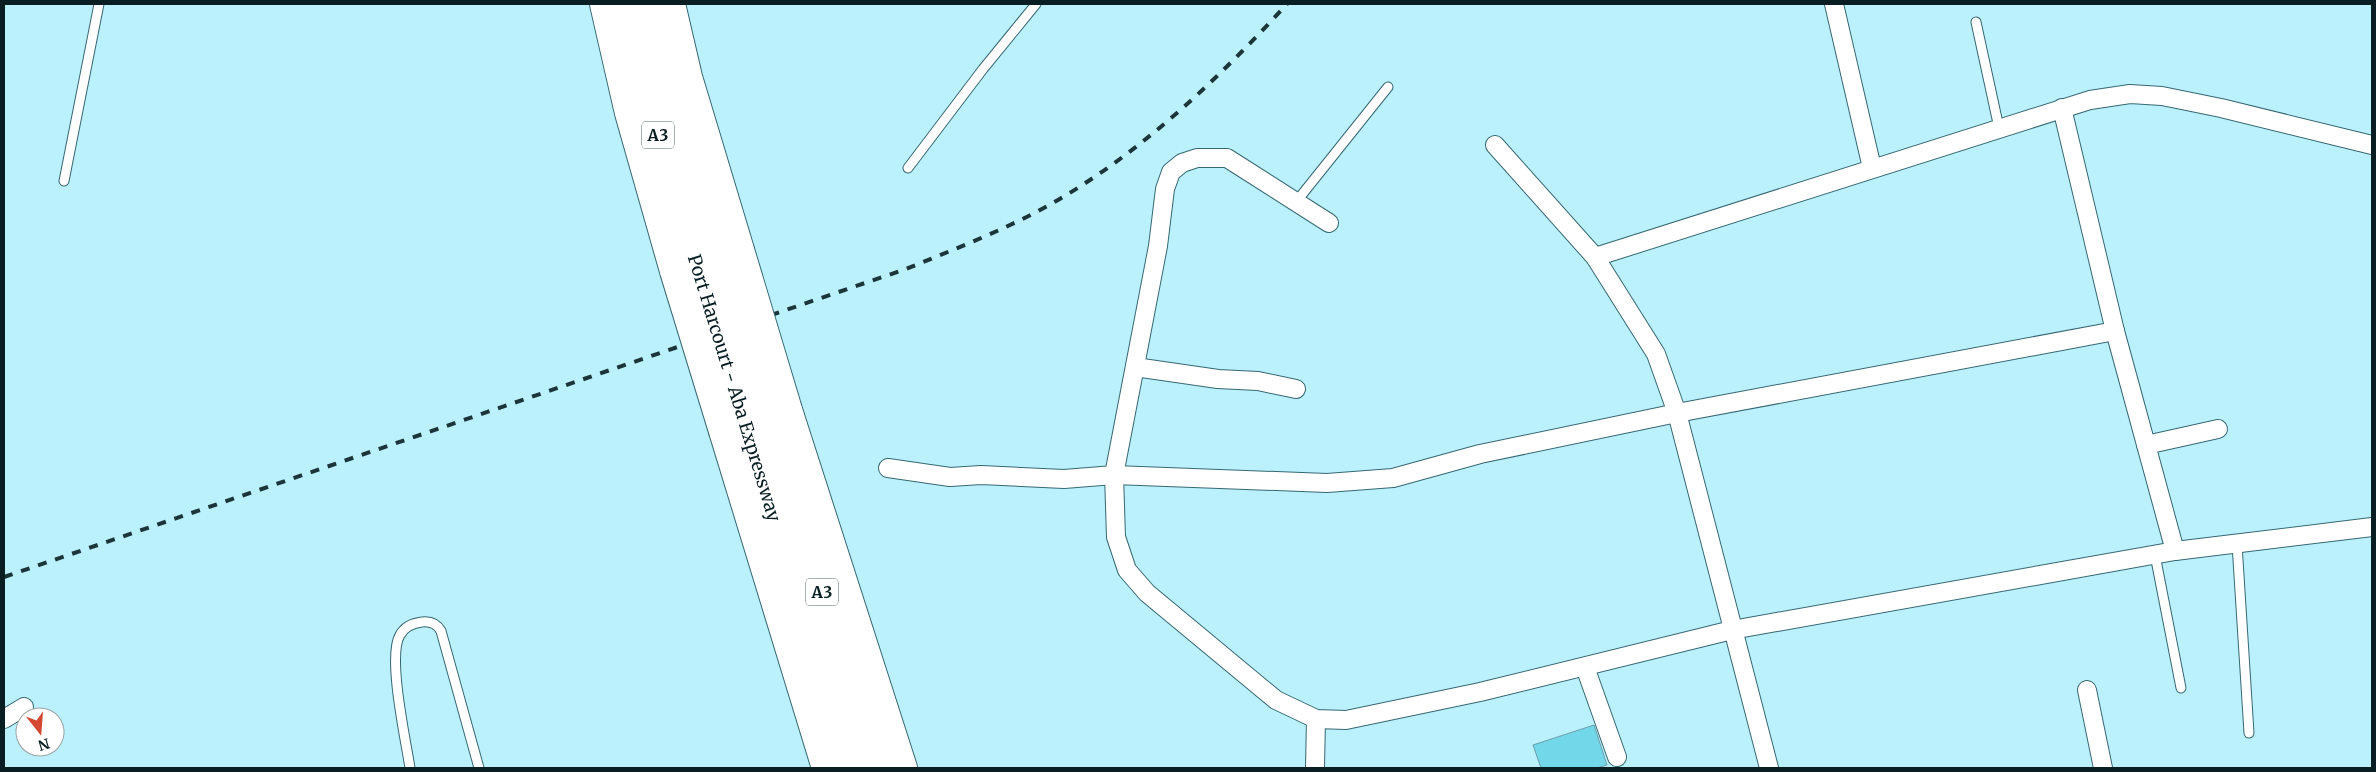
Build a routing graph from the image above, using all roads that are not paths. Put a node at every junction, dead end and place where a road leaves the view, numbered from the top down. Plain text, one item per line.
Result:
1 (99, 4) edge
2 (604, 4) edge
3 (626, 4) edge
4 (650, 4) edge
5 (672, 4) edge
6 (1834, 4) edge
7 (1033, 5) edge
8 (1976, 22) dead end
9 (1388, 87) dead end
10 (2062, 108) junction
11 (1999, 128) junction
12 (1495, 145) dead end
13 (2372, 145) edge
14 (908, 168) dead end
15 (1872, 168) junction
16 (64, 181) dead end
17 (1296, 202) junction
18 (1329, 223) dead end
19 (1595, 256) junction
20 (707, 261) junction
21 (2115, 331) junction
22 (1135, 367) junction
23 (1296, 389) dead end
24 (1677, 413) junction
25 (756, 420) junction
26 (2218, 429) dead end
27 (2146, 446) junction
28 (888, 468) dead end
29 (1114, 476) junction
30 (2372, 528) edge
31 (2237, 544) junction
32 (2174, 551) junction
33 (2154, 555) junction
34 (1732, 630) junction
35 (1585, 667) junction
36 (2181, 688) dead end
37 (2087, 690) dead end
38 (15, 712) edge
39 (4, 719) edge
40 (1316, 719) junction
41 (2249, 732) dead end
42 (1617, 757) dead end
43 (410, 768) edge
44 (479, 768) edge
45 (826, 768) edge
46 (854, 768) edge
47 (878, 768) edge
48 (903, 768) edge
49 (1315, 768) edge
50 (1769, 768) edge
51 (2103, 768) edge

1 - 16 lane
2 - 20 main road
3 - 20 main road, Port Harcourt - Aba Expressway / A3
4 - 20 main road, Port Harcourt - Aba Expressway / A3
5 - 20 main road
6 - 15 street
7 - 14 lane
8 - 11 lane
9 - 17 lane
10 - 11 street
10 - 13 street
10 - 21 street
11 - 15 street
12 - 19 street
15 - 19 street
17 - 18 street
17 - 22 street
19 - 24 street
20 - 25 main road, Port Harcourt - Aba Expressway / A3, bridge
20 - 25 main road, bridge
21 - 24 street
21 - 27 street
22 - 23 street
22 - 29 street
24 - 29 street
24 - 34 street
25 - 45 main road
25 - 46 main road, Port Harcourt - Aba Expressway / A3
25 - 47 main road, Port Harcourt - Aba Expressway / A3
25 - 48 main road
26 - 27 street
27 - 32 street
28 - 29 street
29 - 40 street
30 - 31 street
31 - 32 street
31 - 41 lane
32 - 33 street
33 - 34 street
33 - 36 lane
34 - 35 street
34 - 50 street
35 - 40 street
35 - 42 street
37 - 51 street
38 - 39 street
40 - 49 street
43 - 44 lane

